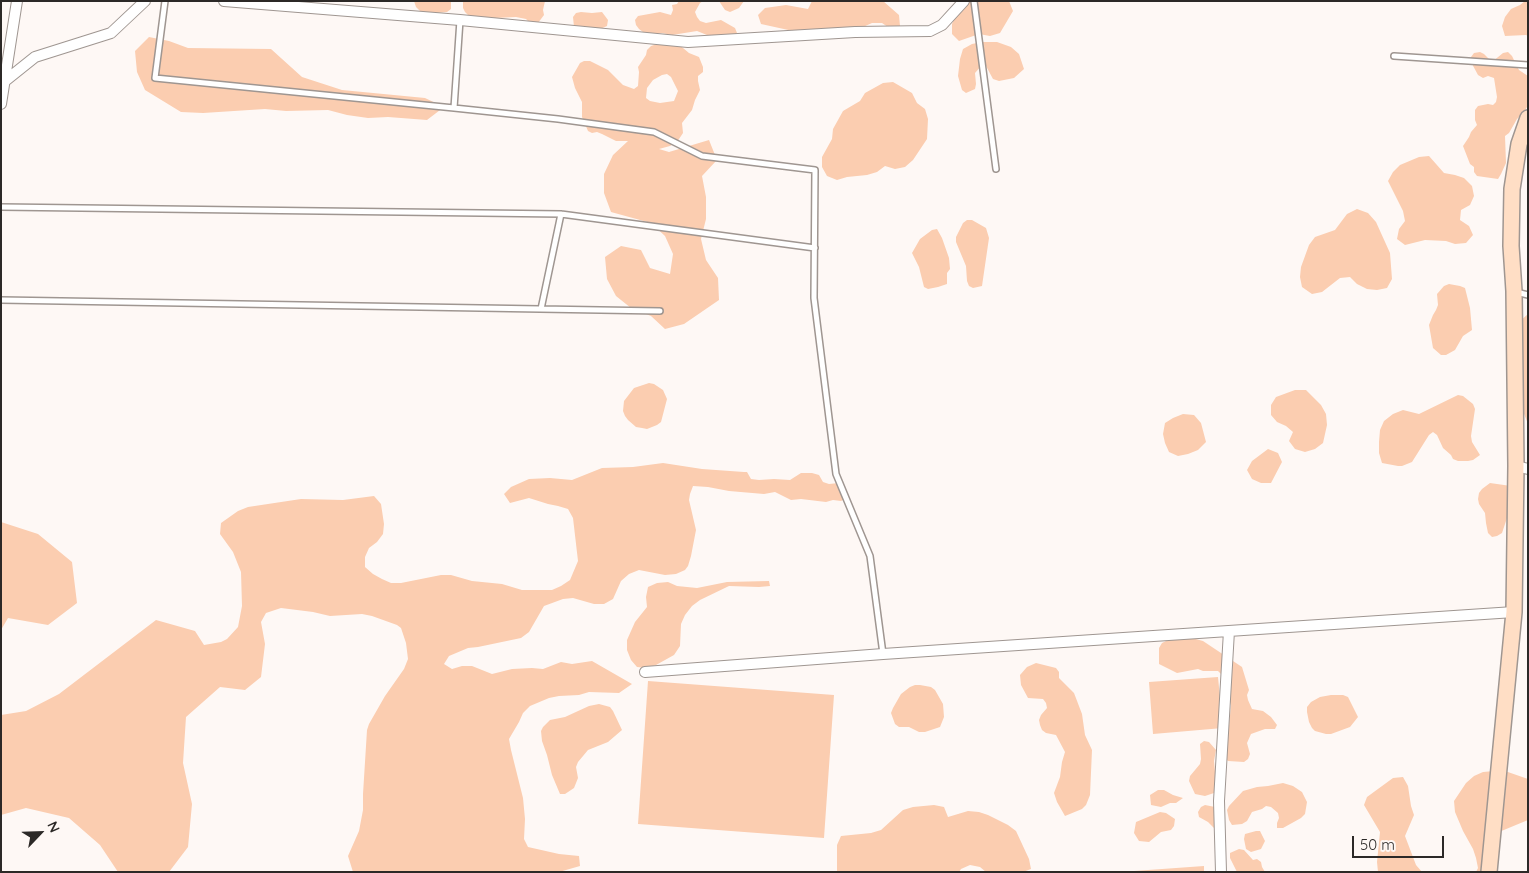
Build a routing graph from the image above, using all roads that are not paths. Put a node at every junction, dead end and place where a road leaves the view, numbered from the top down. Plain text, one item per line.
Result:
1 (17, 1) edge
2 (145, 1) edge
3 (165, 1) edge
4 (224, 1) edge
5 (964, 1) edge
6 (974, 1) edge
7 (460, 20) junction
8 (1394, 56) dead end
9 (1528, 65) edge
10 (5, 81) junction
11 (1, 104) edge
12 (454, 108) junction
13 (1528, 118) edge
14 (996, 169) dead end
15 (1, 207) edge
16 (561, 214) junction
17 (815, 248) junction
18 (1521, 293) edge
19 (1, 300) edge
20 (541, 309) junction
21 (660, 311) dead end
22 (1522, 468) edge
23 (1514, 612) junction
24 (1229, 631) junction
25 (883, 654) junction
26 (644, 672) dead end
27 (1221, 872) edge
28 (1489, 872) edge

1 - 10 street
2 - 10 street
3 - 12 lane
4 - 7 street
5 - 7 street
6 - 14 lane
7 - 12 lane
8 - 9 lane
10 - 11 street
12 - 17 lane
13 - 18 street
15 - 16 lane
16 - 17 lane
16 - 20 lane
17 - 25 lane
18 - 22 street
19 - 20 lane
20 - 21 lane
22 - 23 street
23 - 24 street
23 - 28 street
24 - 25 street
24 - 27 street
25 - 26 street

